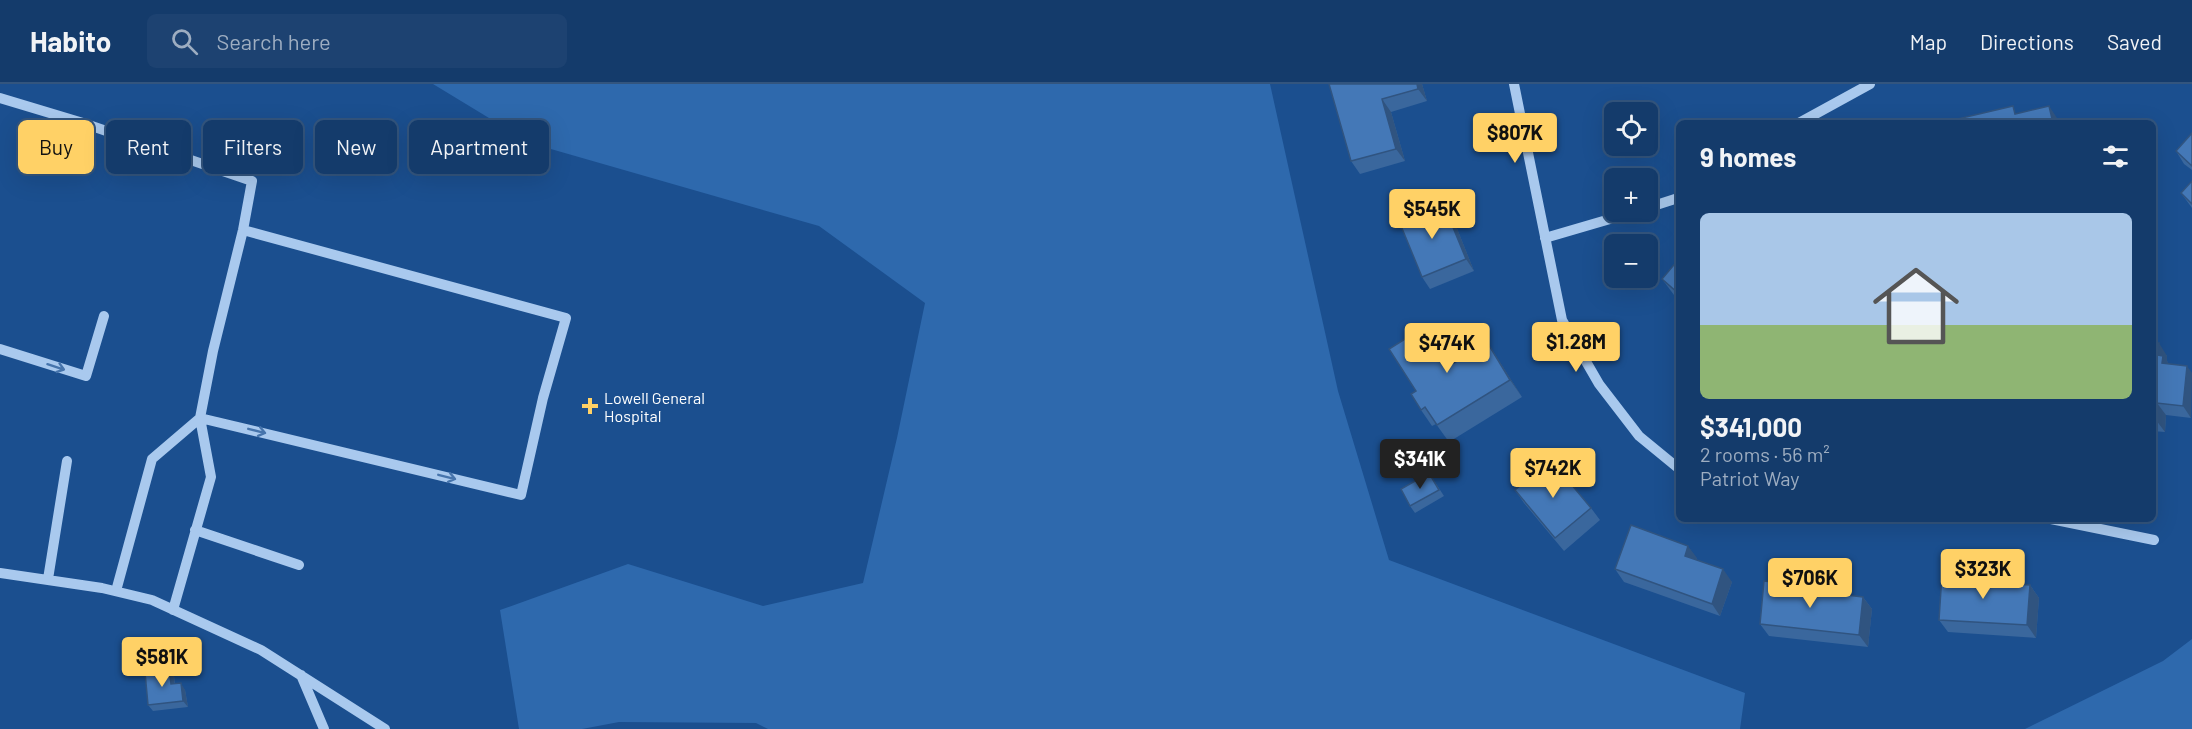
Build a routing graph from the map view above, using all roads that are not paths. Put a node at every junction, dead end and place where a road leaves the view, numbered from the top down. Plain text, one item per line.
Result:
1 (1514, 84) edge
2 (1870, 84) edge
3 (0, 98) edge
4 (1804, 120) edge
5 (1676, 199) edge
6 (1658, 204) edge
7 (1604, 221) edge
8 (243, 230) junction
9 (1545, 238) junction
10 (104, 316) dead end
11 (0, 349) edge
12 (200, 418) junction
13 (67, 461) dead end
14 (1676, 466) edge
15 (2066, 522) edge
16 (195, 530) junction
17 (2154, 540) dead end
18 (299, 565) dead end
19 (0, 573) edge
20 (48, 579) junction
21 (116, 591) junction
22 (173, 610) junction
23 (301, 675) junction
24 (324, 729) edge
25 (386, 729) edge

1 - 9 street
2 - 4 street
3 - 8 street
5 - 6 street
7 - 9 street
8 - 12 street
12 -> 8 street
9 - 14 street
11 -> 10 street
12 - 16 street
12 - 21 street
13 - 20 street
15 - 17 street
16 - 18 street
16 - 22 street
19 - 20 street
20 - 21 street
21 - 22 street
22 - 23 street
23 - 24 street
23 - 25 street

